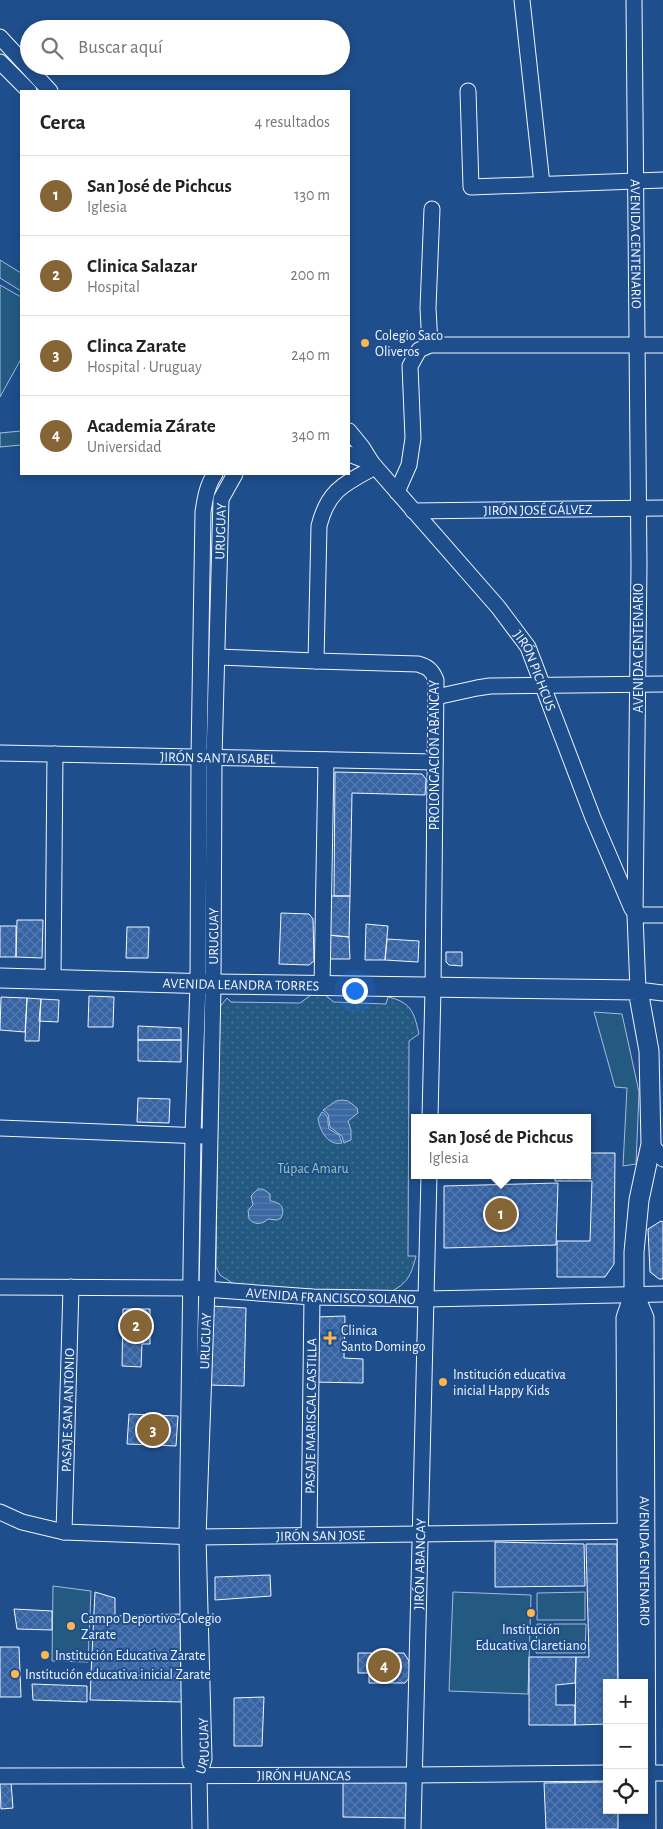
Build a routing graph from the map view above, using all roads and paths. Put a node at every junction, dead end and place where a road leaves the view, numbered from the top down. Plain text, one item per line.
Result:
1 (522, 0) edge
2 (634, 0) edge
3 (0, 37) edge
4 (20, 59) edge
5 (0, 62) edge
6 (35, 75) edge
7 (28, 90) edge
8 (49, 90) edge
9 (468, 91) dead end
10 (663, 180) edge
11 (636, 181) junction
12 (542, 184) junction
13 (432, 209) dead end
14 (430, 345) junction
15 (637, 345) junction
16 (663, 345) edge
17 (350, 432) edge
18 (350, 454) edge
19 (373, 465) junction
20 (213, 475) edge
21 (234, 475) edge
22 (397, 492) junction
23 (663, 508) edge
24 (638, 509) junction
25 (413, 511) junction
26 (218, 657) junction
27 (316, 661) junction
28 (638, 684) junction
29 (663, 684) edge
30 (542, 687) junction
31 (436, 697) junction
32 (0, 753) edge
33 (56, 754) junction
34 (206, 758) junction
35 (326, 760) junction
36 (435, 762) junction
37 (635, 915) junction
38 (663, 915) edge
39 (0, 978) edge
40 (53, 978) junction
41 (206, 984) junction
42 (322, 986) junction
43 (433, 988) junction
44 (638, 990) junction
45 (663, 993) edge
46 (430, 1114) edge
47 (0, 1128) edge
48 (193, 1135) junction
49 (209, 1136) junction
50 (651, 1144) junction
51 (663, 1159) edge
52 (429, 1179) edge
53 (0, 1287) edge
54 (71, 1287) junction
55 (191, 1288) junction
56 (207, 1288) junction
57 (634, 1294) junction
58 (663, 1294) edge
59 (312, 1297) junction
60 (426, 1299) junction
61 (0, 1512) edge
62 (636, 1531) junction
63 (64, 1532) junction
64 (309, 1535) junction
65 (421, 1535) junction
66 (192, 1537) junction
67 (628, 1679) edge
68 (603, 1773) edge
69 (651, 1773) edge
70 (199, 1774) junction
71 (413, 1775) junction
72 (0, 1776) edge
73 (628, 1814) edge
74 (200, 1829) edge
75 (413, 1829) edge
76 (628, 1829) edge
77 (646, 1829) edge

1 - 12 street
2 - 11 street, AVENIDA CENTENARIO
3 - 4 street
5 - 7 street
6 - 8 street
9 - 12 street
10 - 11 street
11 - 12 street
11 - 15 street, AVENIDA CENTENARIO
13 - 14 street
14 - 15 street
14 - 22 street
15 - 16 street
15 - 24 street, AVENIDA CENTENARIO
17 - 19 street
18 - 19 street
19 - 22 street, JIRÓN PICHCUS
19 - 27 street
20 - 34 street, URUGUAY
21 - 26 street, URUGUAY
22 - 25 street, JIRÓN PICHCUS
23 - 24 street, JIRÓN JOSÉ GÁLVEZ
24 - 25 street, JIRÓN JOSÉ GÁLVEZ
24 - 28 street, AVENIDA CENTENARIO
25 - 30 street, JIRÓN PICHCUS
26 - 27 street
26 - 34 street, URUGUAY
27 - 31 street, PROLONGACIÓN ABANCAY
28 - 29 street
28 - 30 street
28 - 37 street, AVENIDA CENTENARIO
30 - 31 street
30 - 37 street, JIRÓN PICHCUS
31 - 36 street, PROLONGACIÓN ABANCAY
32 - 33 street, JIRÓN SANTA ISABEL
33 - 34 street, JIRÓN SANTA ISABEL
33 - 40 street
34 - 35 street, JIRÓN SANTA ISABEL
34 - 41 street, URUGUAY
35 - 36 street, JIRÓN SANTA ISABEL
35 - 42 street
36 - 43 street, PROLONGACIÓN ABANCAY
37 - 38 street
37 - 44 street, AVENIDA CENTENARIO
39 - 40 main road, AVENIDA LEANDRA TORRES
40 - 41 main road, AVENIDA LEANDRA TORRES
41 - 42 main road, AVENIDA LEANDRA TORRES
41 - 48 street, URUGUAY
41 - 49 street, URUGUAY
42 - 43 main road, AVENIDA LEANDRA TORRES
43 - 44 main road, AVENIDA LEANDRA TORRES
43 - 46 street, PROLONGACIÓN ABANCAY
44 - 45 street, AVENIDA LEANDRA TORRES
44 - 50 main road, AVENIDA CENTENARIO
47 - 48 street
48 - 49 street
48 - 55 street, URUGUAY
49 - 56 street, URUGUAY
50 - 51 street
50 - 57 main road, AVENIDA CENTENARIO
52 - 60 street
53 - 54 street, AVENIDA FRANCISCO SOLANO
54 - 55 street, AVENIDA FRANCISCO SOLANO
54 - 63 street, PASAJE SAN ANTONIO
55 - 56 street, AVENIDA FRANCISCO SOLANO
55 - 66 street, URUGUAY
56 - 59 street, AVENIDA FRANCISCO SOLANO
56 - 66 street, URUGUAY
57 - 58 street, AVENIDA FRANCISCO SOLANO
57 - 60 street, AVENIDA FRANCISCO SOLANO
57 - 62 main road, AVENIDA CENTENARIO
59 - 60 street, AVENIDA FRANCISCO SOLANO
59 - 64 street, PASAJE MARISCAL CASTILLA
60 - 65 street, JIRÓN ABANCAY
61 - 63 street, JIRÓN SAN JOSE
62 - 65 street, JIRÓN SAN JOSE
62 - 67 main road, AVENIDA CENTENARIO
62 - 69 main road, AVENIDA CENTENARIO
63 - 66 street, JIRÓN SAN JOSE
64 - 65 street, JIRÓN SAN JOSE
64 - 66 street, JIRÓN SAN JOSE
65 - 71 street, JIRÓN ABANCAY
66 - 70 street, URUGUAY
68 - 71 street, JIRÓN HUANCAS
69 - 77 main road, AVENIDA CENTENARIO
70 - 71 street, JIRÓN HUANCAS
70 - 72 street, JIRÓN HUANCAS
70 - 74 street, URUGUAY
71 - 75 street, JIRÓN ABANCAY
73 - 76 main road

